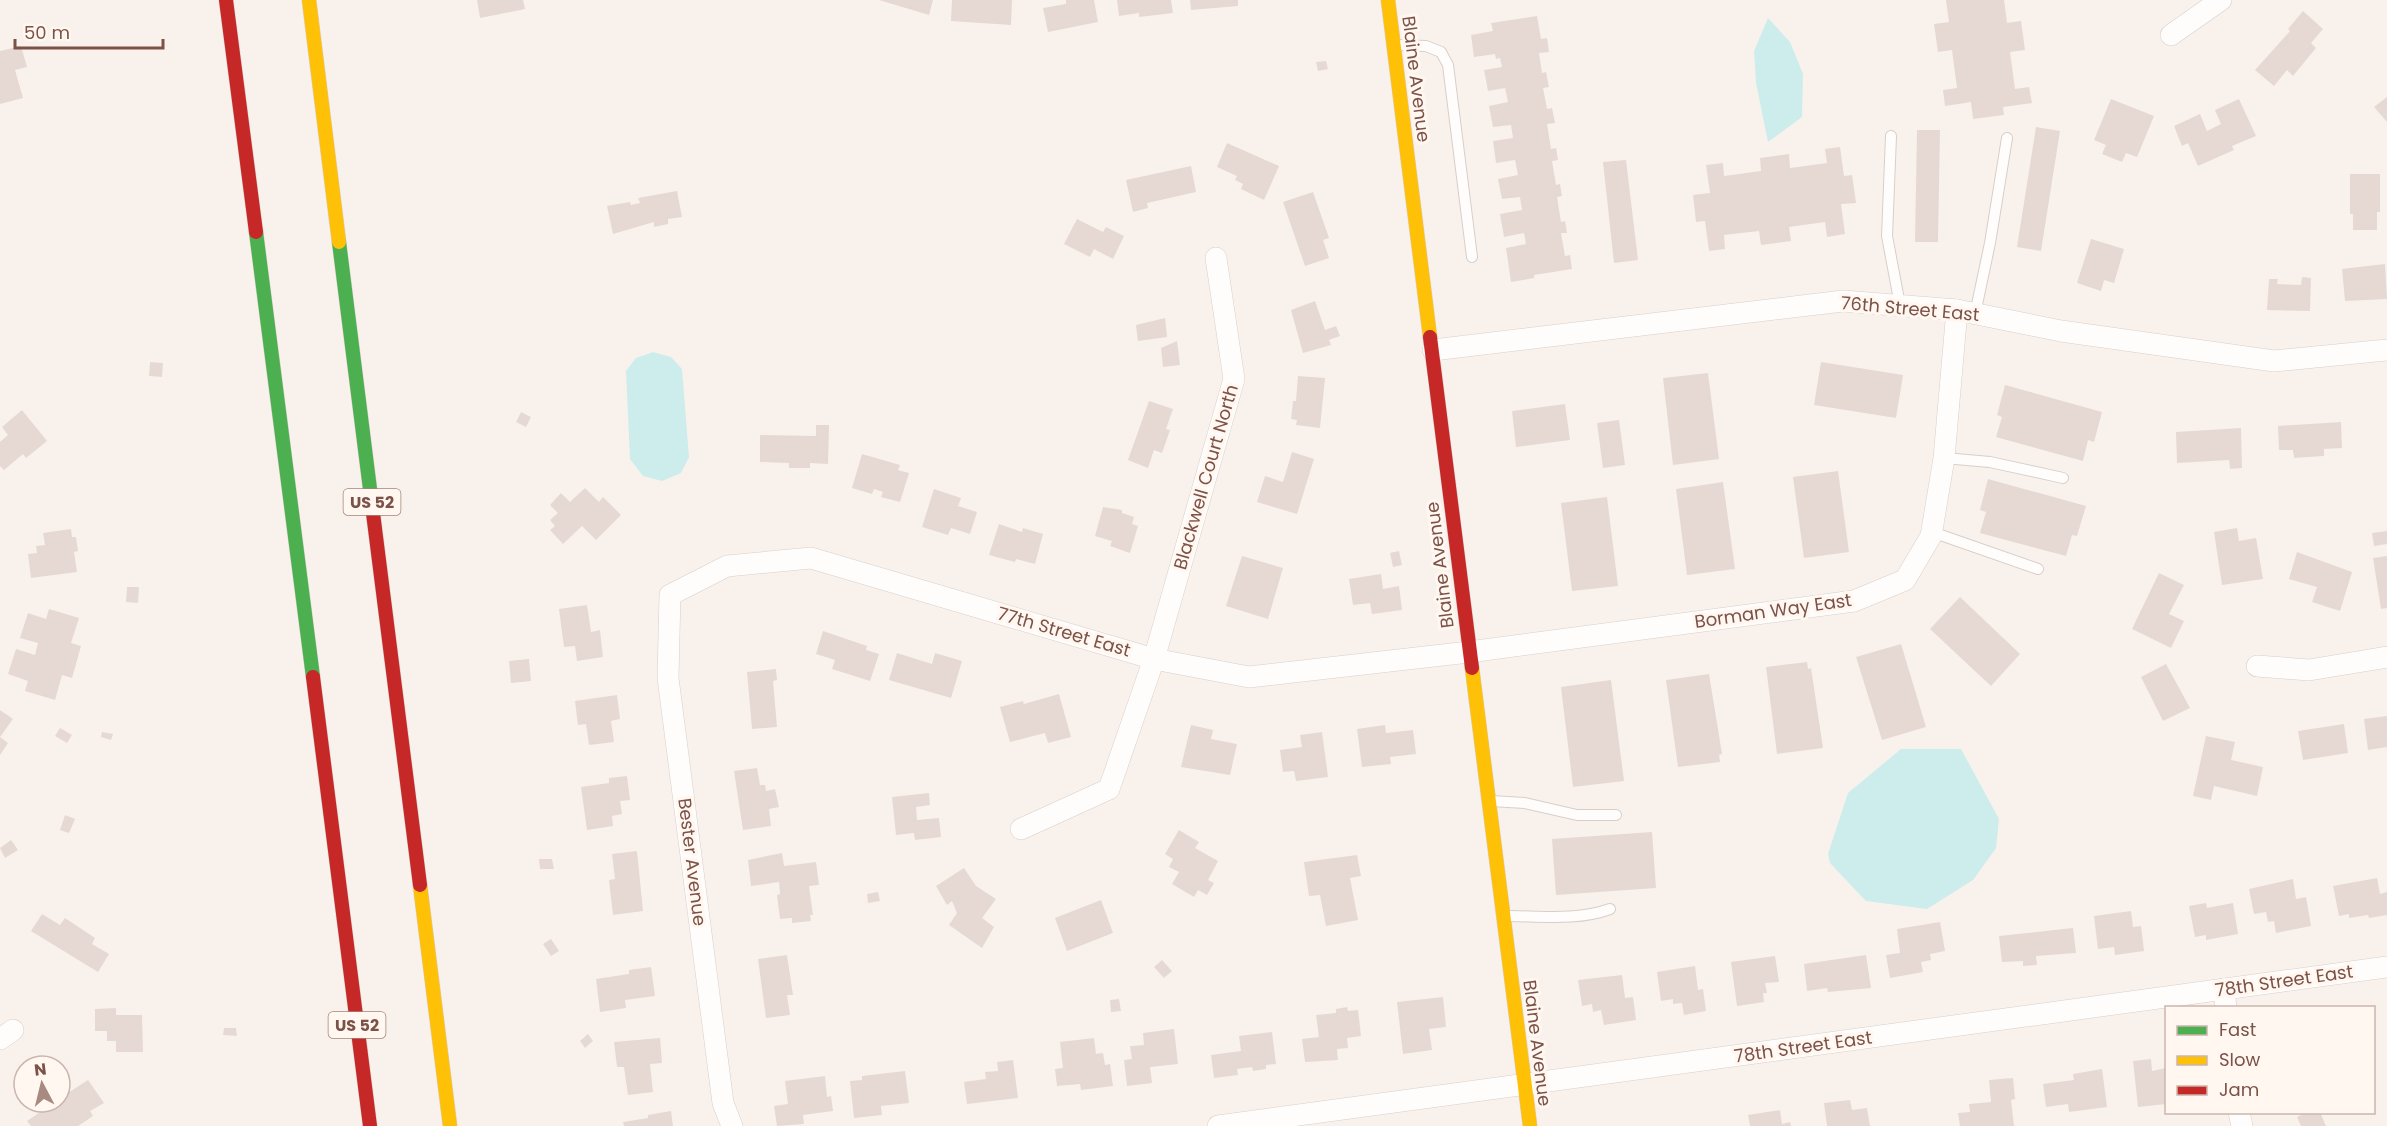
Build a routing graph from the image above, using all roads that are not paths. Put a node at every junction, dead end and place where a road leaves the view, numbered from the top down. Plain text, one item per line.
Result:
1 (226, 0) edge
2 (309, 0) edge
3 (1388, 0) edge
4 (2221, 0) edge
5 (2171, 35) dead end
6 (1393, 45) junction
7 (1891, 136) dead end
8 (2007, 138) dead end
9 (1472, 257) dead end
10 (1216, 258) dead end
11 (1900, 305) junction
12 (1966, 312) junction
13 (1433, 350) junction
14 (2387, 350) edge
15 (1944, 458) junction
16 (2063, 478) dead end
17 (1932, 532) junction
18 (2038, 569) dead end
19 (670, 596) joint
20 (1469, 652) junction
21 (2387, 657) edge
22 (1154, 659) junction
23 (2257, 666) dead end
24 (1488, 800) junction
25 (1616, 815) dead end
26 (1021, 829) dead end
27 (1610, 909) dead end
28 (1503, 916) junction
29 (344, 924) junction
30 (2387, 967) edge
31 (2225, 998) edge
32 (435, 1005) junction
33 (350, 1079) dead end
34 (1525, 1085) junction
35 (370, 1126) edge
36 (450, 1126) edge
37 (464, 1126) edge
38 (732, 1126) edge
39 (1218, 1126) edge
40 (1530, 1126) edge

1 - 29 main road, US 52
2 - 32 main road, US 52
3 - 6 main road, Blaine Avenue
4 - 5 street
6 - 9 lane
6 - 13 main road, Blaine Avenue
7 - 11 lane
8 - 12 lane
10 - 22 street, Blackwell Court North
11 - 12 street, 76th Street East
11 - 13 street, 76th Street East
12 - 14 street, 76th Street East
12 - 15 street, Borman Way East
13 - 20 main road, Blaine Avenue
15 - 16 lane
15 - 17 street, Borman Way East
17 - 18 lane
17 - 20 street, Borman Way East
19 - 22 street, 77th Street East
19 - 38 street, Bester Avenue
20 - 22 street, 77th Street East
20 - 24 main road, Blaine Avenue
21 - 23 street
22 - 26 street, Blackwell Court North
24 - 25 lane
24 - 28 main road, Blaine Avenue
27 - 28 lane
28 - 34 main road, Blaine Avenue
29 - 33 main road
29 - 35 main road, US 52
30 - 31 street, 78th Street East
31 - 34 street, 78th Street East
32 - 36 main road, US 52
32 - 37 main road
34 - 39 street, 78th Street East
34 - 40 main road, Blaine Avenue

